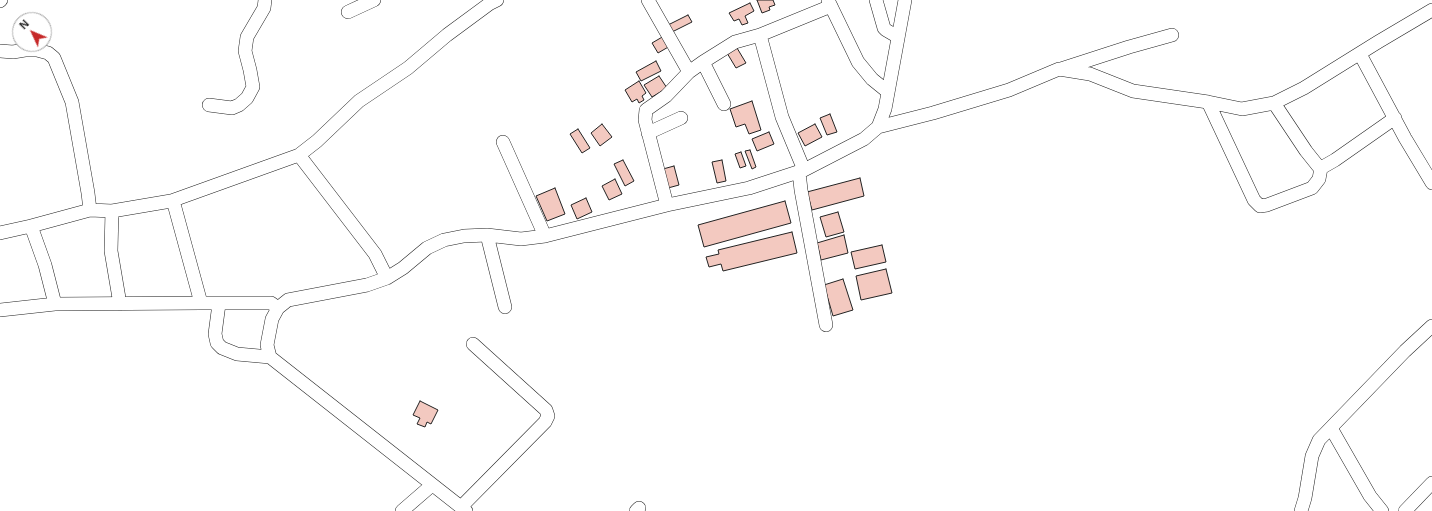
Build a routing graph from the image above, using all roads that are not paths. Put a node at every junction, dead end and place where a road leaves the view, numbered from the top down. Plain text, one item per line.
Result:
1 (265, 0) edge
2 (374, 0) edge
3 (497, 0) edge
4 (648, 0) edge
5 (876, 0) edge
6 (905, 0) edge
7 (829, 3) edge
8 (1432, 10) edge
9 (348, 12) dead end
10 (760, 35) junction
11 (1172, 35) dead end
12 (898, 37) junction
13 (0, 51) edge
14 (1360, 54) junction
15 (703, 62) junction
16 (1059, 69) junction
17 (690, 72) junction
18 (888, 92) junction
19 (1208, 102) junction
20 (1274, 102) junction
21 (724, 104) dead end
22 (209, 105) dead end
23 (681, 118) dead end
24 (1395, 118) junction
25 (878, 127) junction
26 (648, 133) junction
27 (504, 142) dead end
28 (299, 155) junction
29 (1321, 168) junction
30 (801, 171) junction
31 (1432, 183) edge
32 (171, 201) junction
33 (667, 205) junction
34 (90, 210) junction
35 (112, 211) junction
36 (31, 226) junction
37 (0, 233) edge
38 (487, 235) junction
39 (546, 236) junction
40 (387, 278) junction
41 (201, 303) junction
42 (55, 304) junction
43 (120, 304) junction
44 (219, 304) junction
45 (505, 307) dead end
46 (278, 308) junction
47 (0, 310) edge
48 (826, 325) dead end
49 (1432, 326) edge
50 (473, 344) dead end
51 (270, 357) junction
52 (1330, 428) junction
53 (1432, 483) edge
54 (432, 485) junction
55 (464, 509) edge
56 (402, 511) edge
57 (1301, 511) edge
58 (1382, 511) edge
59 (1405, 511) edge

1 - 22 street
2 - 9 street
3 - 28 street
4 - 17 street
5 - 12 street
6 - 12 street
7 - 10 street
7 - 18 street
8 - 14 street
10 - 15 street
10 - 30 street
11 - 16 street
12 - 18 street
13 - 34 street
14 - 20 street
14 - 24 street
15 - 17 street
15 - 21 street
16 - 19 street
16 - 25 street
17 - 26 street
18 - 25 street
19 - 20 street
19 - 29 street
20 - 29 street
23 - 26 street
24 - 29 street
24 - 31 street
25 - 30 street
26 - 33 street
27 - 39 street
28 - 32 street
28 - 40 street
30 - 33 street
30 - 48 street
32 - 35 street
32 - 41 street
33 - 39 street
34 - 35 street
34 - 36 street
35 - 43 street
36 - 37 street
36 - 42 street
38 - 39 street
38 - 40 street
38 - 45 street
40 - 46 street
41 - 43 street
41 - 44 street
42 - 43 street
42 - 47 street
44 - 46 street
44 - 51 street
46 - 51 street
49 - 52 street
50 - 55 street
51 - 54 street
52 - 57 street
52 - 58 street
53 - 59 street
54 - 55 street
54 - 56 street

